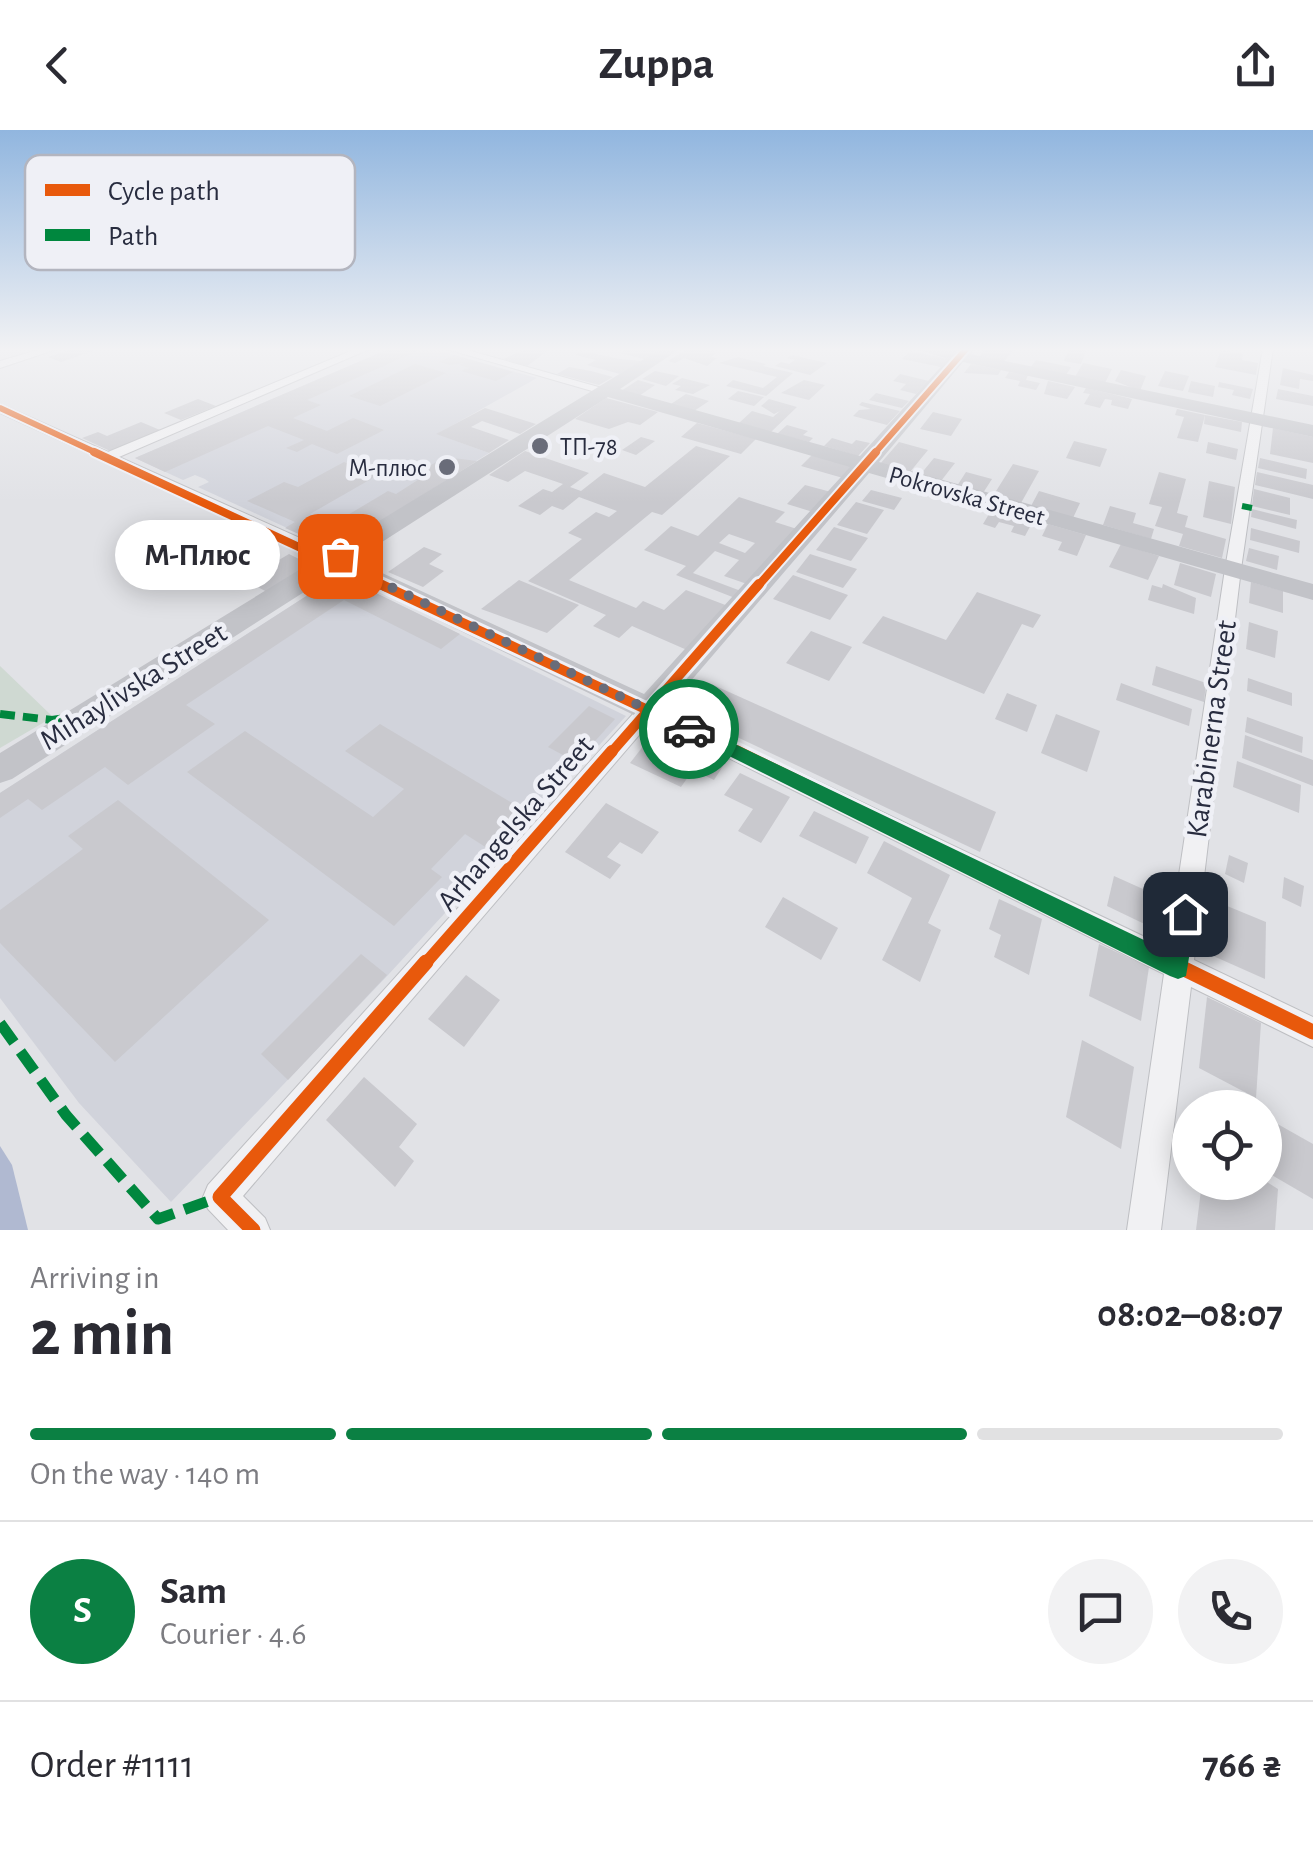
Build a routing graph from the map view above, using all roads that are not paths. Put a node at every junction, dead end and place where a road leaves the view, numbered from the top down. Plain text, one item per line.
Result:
1 (245, 399) edge
2 (588, 399) edge
3 (635, 399) edge
4 (922, 399) edge
5 (1170, 399) edge
6 (1259, 399) edge
7 (0, 408) edge
8 (1256, 419) junction
9 (1313, 431) edge
10 (107, 457) junction
11 (864, 466) junction
12 (334, 560) junction
13 (1233, 569) junction
14 (1313, 592) edge
15 (648, 709) junction
16 (0, 770) edge
17 (1178, 968) junction
18 (1313, 1032) edge
19 (252, 1230) edge
20 (1144, 1230) edge

1 - 10 street
2 - 12 street, Mihaylivska Street
3 - 11 street, Pokrovska Street
4 - 11 street, Arhangelska Street
5 - 8 street
6 - 8 street, Karabinerna Street
7 - 10 street
8 - 9 street
8 - 13 street, Karabinerna Street
10 - 12 street
11 - 13 street, Pokrovska Street
11 - 15 street, Arhangelska Street
12 - 15 street
12 - 16 street, Mihaylivska Street
13 - 14 street, Pokrovska Street
13 - 17 street, Karabinerna Street
15 - 17 street
15 - 19 street, Arhangelska Street
17 - 18 street
17 - 20 street, Karabinerna Street

